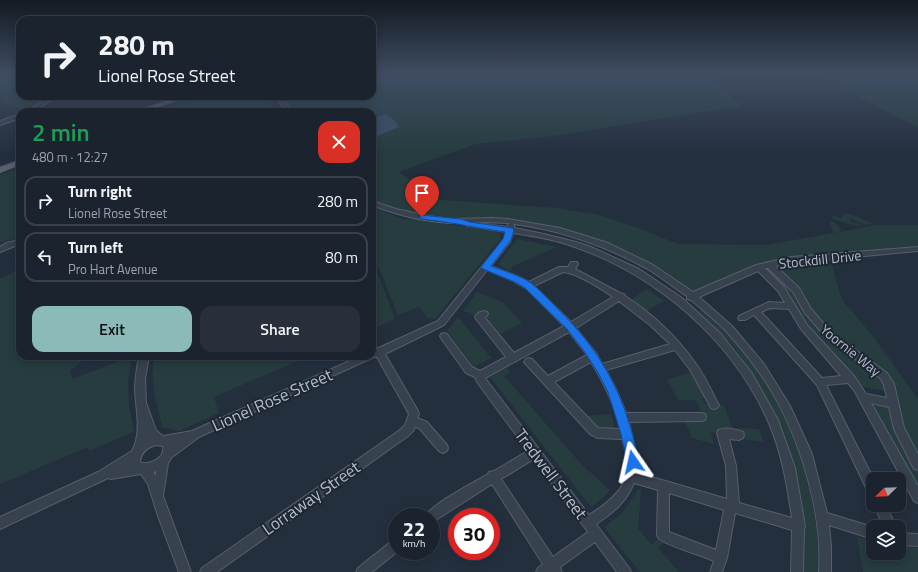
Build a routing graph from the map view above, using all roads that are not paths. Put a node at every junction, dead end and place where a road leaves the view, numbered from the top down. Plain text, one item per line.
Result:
1 (48, 101) edge
2 (173, 101) edge
3 (36, 108) edge
4 (149, 108) edge
5 (16, 117) edge
6 (0, 123) edge
7 (16, 164) edge
8 (0, 170) edge
9 (376, 204) edge
10 (511, 226) junction
11 (16, 243) edge
12 (918, 249) edge
13 (0, 250) edge
14 (770, 265) junction
15 (486, 267) junction
16 (759, 267) junction
17 (528, 286) junction
18 (621, 296) junction
19 (693, 296) junction
20 (682, 302) junction
21 (791, 306) junction
22 (755, 311) junction
23 (484, 314) dead end
24 (742, 318) dead end
25 (570, 327) junction
26 (444, 336) dead end
27 (677, 346) junction
28 (376, 353) edge
29 (593, 356) junction
30 (376, 357) edge
31 (512, 357) junction
32 (143, 360) edge
33 (361, 360) edge
34 (529, 362) dead end
35 (601, 368) junction
36 (480, 375) junction
37 (851, 379) junction
38 (547, 381) junction
39 (820, 382) junction
40 (863, 398) junction
41 (714, 404) dead end
42 (893, 404) junction
43 (142, 405) junction
44 (701, 417) dead end
45 (623, 418) junction
46 (412, 421) junction
47 (739, 433) dead end
48 (196, 434) junction
49 (627, 434) junction
50 (162, 440) junction
51 (443, 448) dead end
52 (138, 452) junction
53 (535, 452) junction
54 (165, 457) junction
55 (918, 465) edge
56 (142, 469) junction
57 (900, 472) edge
58 (866, 475) edge
59 (102, 476) junction
60 (493, 476) junction
61 (632, 477) junction
62 (906, 482) edge
63 (664, 486) junction
64 (158, 496) junction
65 (918, 497) edge
66 (732, 506) junction
67 (440, 510) edge
68 (822, 517) junction
69 (0, 523) edge
70 (588, 523) junction
71 (799, 526) junction
72 (866, 531) edge
73 (596, 534) junction
74 (906, 539) edge
75 (918, 540) edge
76 (388, 551) edge
77 (721, 558) junction
78 (550, 570) edge
79 (185, 572) edge
80 (206, 572) edge
81 (362, 572) edge
82 (625, 572) edge
83 (716, 572) edge
84 (797, 572) edge
85 (825, 572) edge

1 - 3 street
2 - 4 main road
5 - 6 street
7 - 8 main road
9 - 10 street
10 - 15 street, Lionel Rose Street
10 - 19 street
10 - 20 street
11 - 13 street
12 - 14 street, Stockdill Drive
14 - 16 street, Stockdill Drive
14 - 42 street, Yoornie Way
15 - 17 street
15 - 28 street, Lionel Rose Street
16 - 19 street, Stockdill Drive
16 - 21 street, Yoornie Way
17 - 18 street
17 - 25 street
18 - 25 street
18 - 27 street
19 - 20 street, Stockdill Drive
19 - 68 street
20 - 71 street
21 - 22 street
21 - 37 street, Yoornie Way
22 - 24 street
22 - 39 street
23 - 31 street
25 - 29 street
25 - 31 street
26 - 36 street, Tredwell Street
27 - 35 street
27 - 41 street
29 - 35 street
29 - 38 street
30 - 46 street
31 - 36 street
32 - 43 street
33 - 48 street, Lionel Rose Street
34 - 38 street
35 - 45 street
36 - 53 street, Tredwell Street
37 - 39 street
37 - 40 street, Yoornie Way
38 - 49 street
39 - 58 street
40 - 42 street, Yoornie Way
40 - 57 street, Yoornie Way
42 - 55 street, Yoornie Way
43 - 50 street
43 - 52 street
44 - 45 street
45 - 49 street
46 - 51 street
46 - 80 street, Lorraway Street
47 - 66 street
48 - 50 street, Lionel Rose Street
48 - 54 street, Lionel Rose Street
49 - 61 street
50 - 52 street
50 - 54 street
52 - 56 street
52 - 59 street
53 - 60 street
53 - 70 street, Tredwell Street
54 - 56 street
54 - 64 street
56 - 59 street
56 - 64 street
59 - 69 street
60 - 67 street
60 - 78 street
61 - 63 street
61 - 70 street
62 - 65 street, Yoornie Way
63 - 66 street
63 - 77 street
64 - 79 street
66 - 71 street
66 - 77 street
68 - 72 street
68 - 85 street
70 - 73 street, Tredwell Street
71 - 84 street
73 - 78 street
73 - 82 street, Tredwell Street
74 - 75 street
76 - 81 street
77 - 83 street

